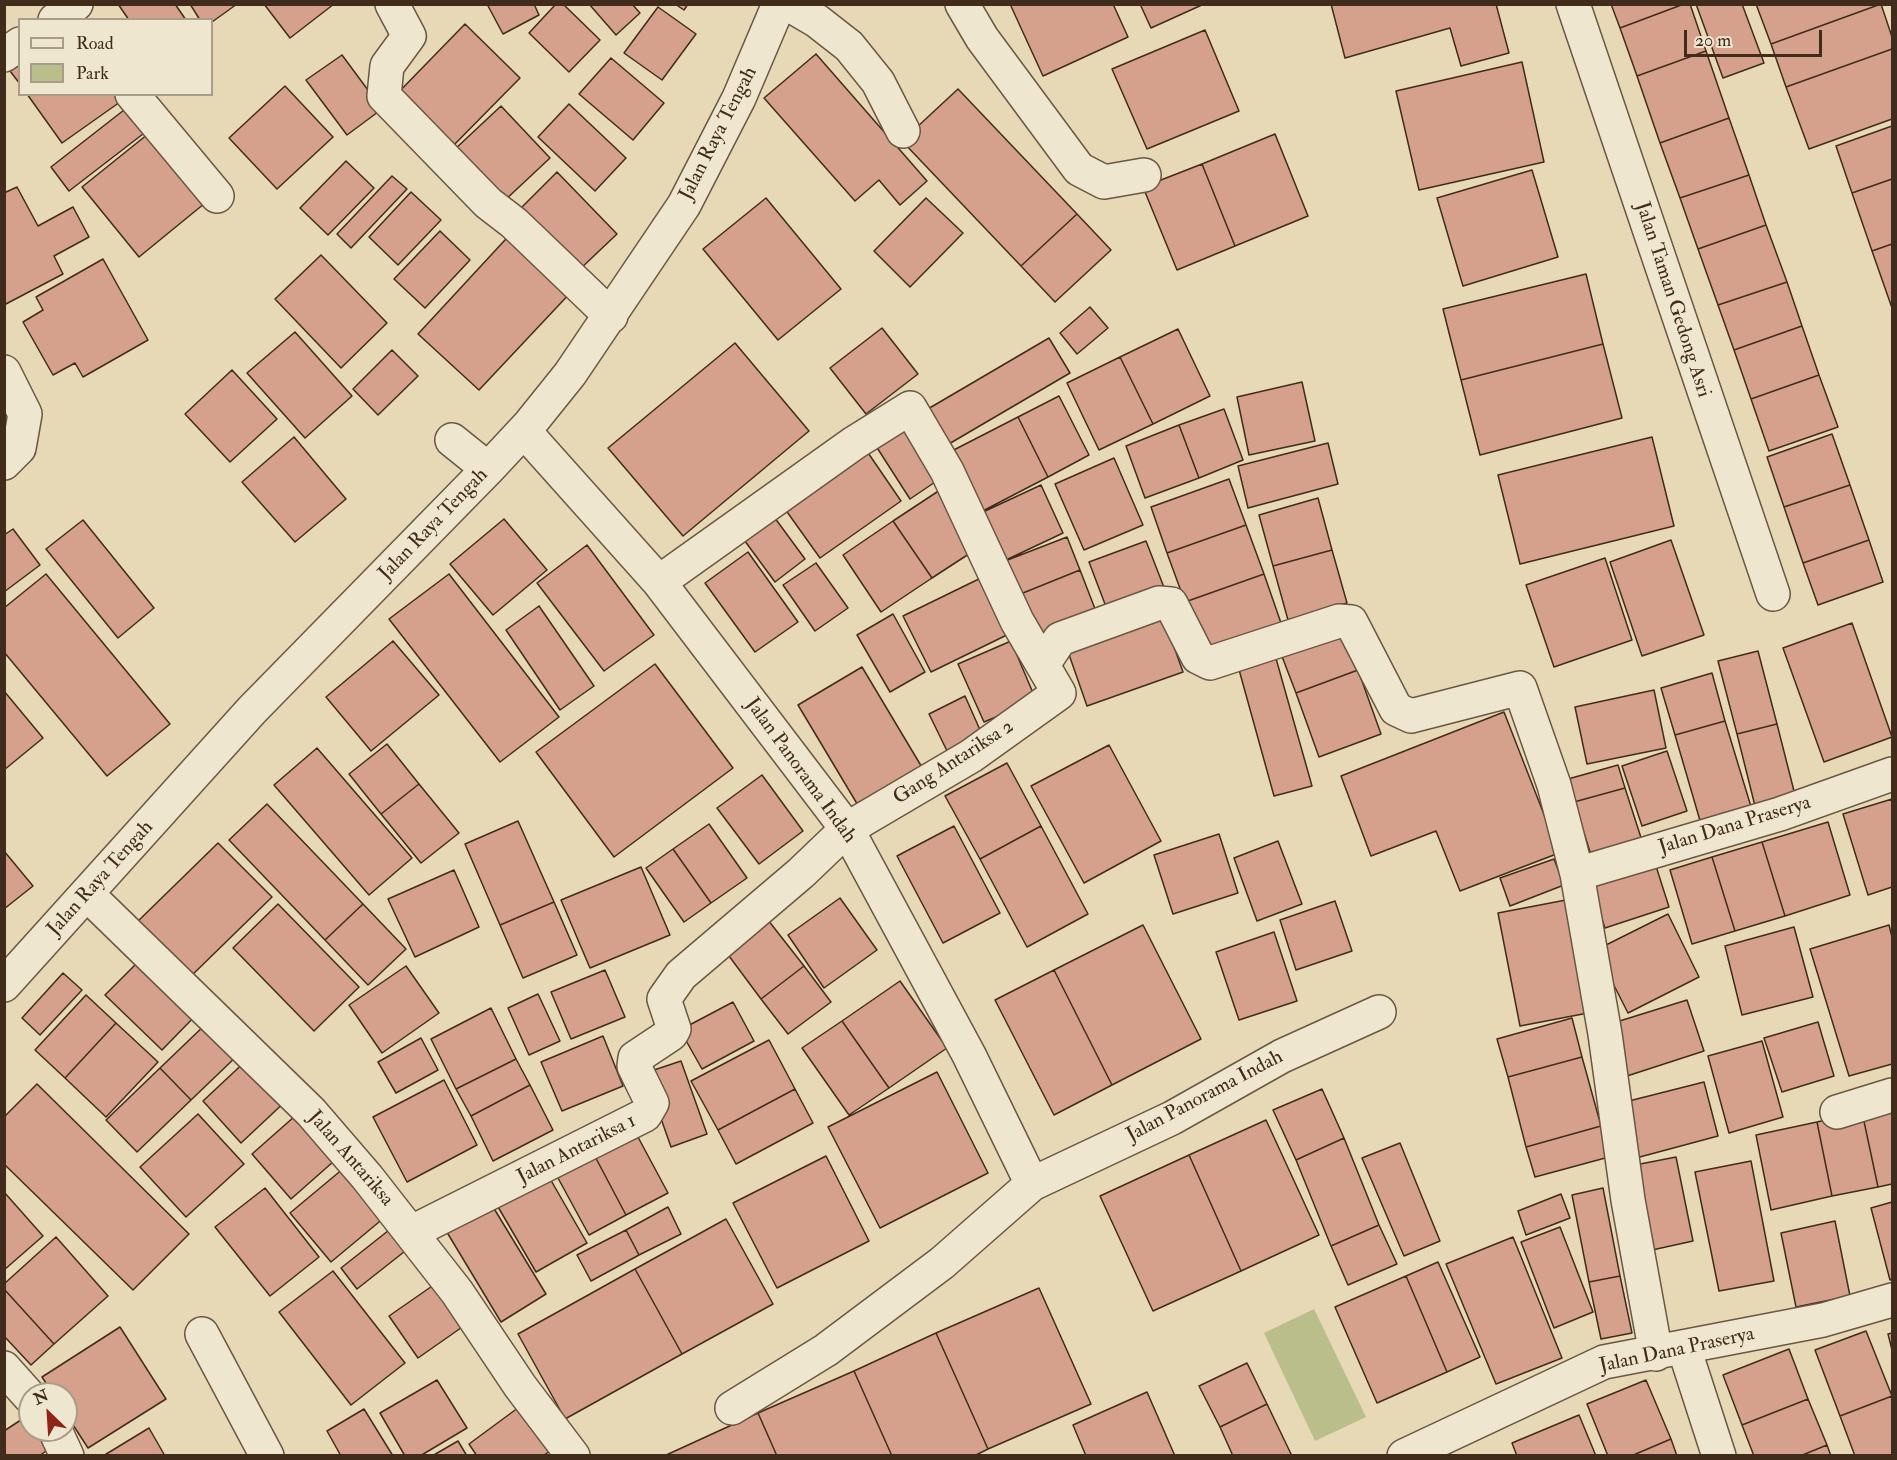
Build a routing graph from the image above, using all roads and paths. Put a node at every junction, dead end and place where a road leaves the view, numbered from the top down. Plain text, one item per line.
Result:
1 (392, 4) edge
2 (779, 4) edge
3 (788, 4) edge
4 (962, 4) edge
5 (1574, 4) edge
6 (18, 45) edge
7 (4, 55) edge
8 (134, 96) edge
9 (903, 131) dead end
10 (1144, 175) dead end
11 (217, 196) dead end
12 (611, 316) junction
13 (4, 372) edge
14 (524, 431) junction
15 (452, 440) dead end
16 (4, 463) edge
17 (488, 469) junction
18 (659, 582) junction
19 (1773, 594) dead end
20 (1040, 660) junction
21 (1893, 774) edge
22 (847, 830) junction
23 (1577, 874) junction
24 (88, 895) junction
25 (4, 984) edge
26 (1379, 1012) dead end
27 (1893, 1095) edge
28 (1837, 1112) dead end
29 (1032, 1184) junction
30 (412, 1232) junction
31 (1893, 1300) edge
32 (202, 1334) dead end
33 (1670, 1351) junction
34 (4, 1368) edge
35 (18, 1384) edge
36 (732, 1407) dead end
37 (267, 1455) edge
38 (573, 1455) edge
39 (1404, 1455) edge
40 (1719, 1455) edge

1 - 12 street
2 - 12 street, Jalan Raya Tengah
3 - 9 street
4 - 10 street
5 - 19 street, Jalan Taman Gedong Asri
6 - 7 street
8 - 11 street
12 - 14 street, Jalan Raya Tengah
13 - 16 street
14 - 17 street, Jalan Raya Tengah
14 - 18 street, Jalan Panorama Indah
15 - 17 street
17 - 24 street, Jalan Raya Tengah
18 - 20 street
18 - 22 street, Jalan Panorama Indah
20 - 22 street, Gang Antariksa 2
20 - 23 street
21 - 23 street, Jalan Dana Praserya
22 - 29 street, Jalan Panorama Indah
22 - 30 street, Jalan Antariksa 1
23 - 33 street
24 - 25 street, Jalan Raya Tengah
24 - 30 street, Jalan Antariksa
26 - 29 street, Jalan Panorama Indah
27 - 28 street
29 - 36 street, Jalan Panorama Indah
30 - 38 street, Jalan Antariksa
31 - 33 street, Jalan Dana Praserya
32 - 37 street
33 - 39 street, Jalan Dana Praserya
33 - 40 street
34 - 35 street

